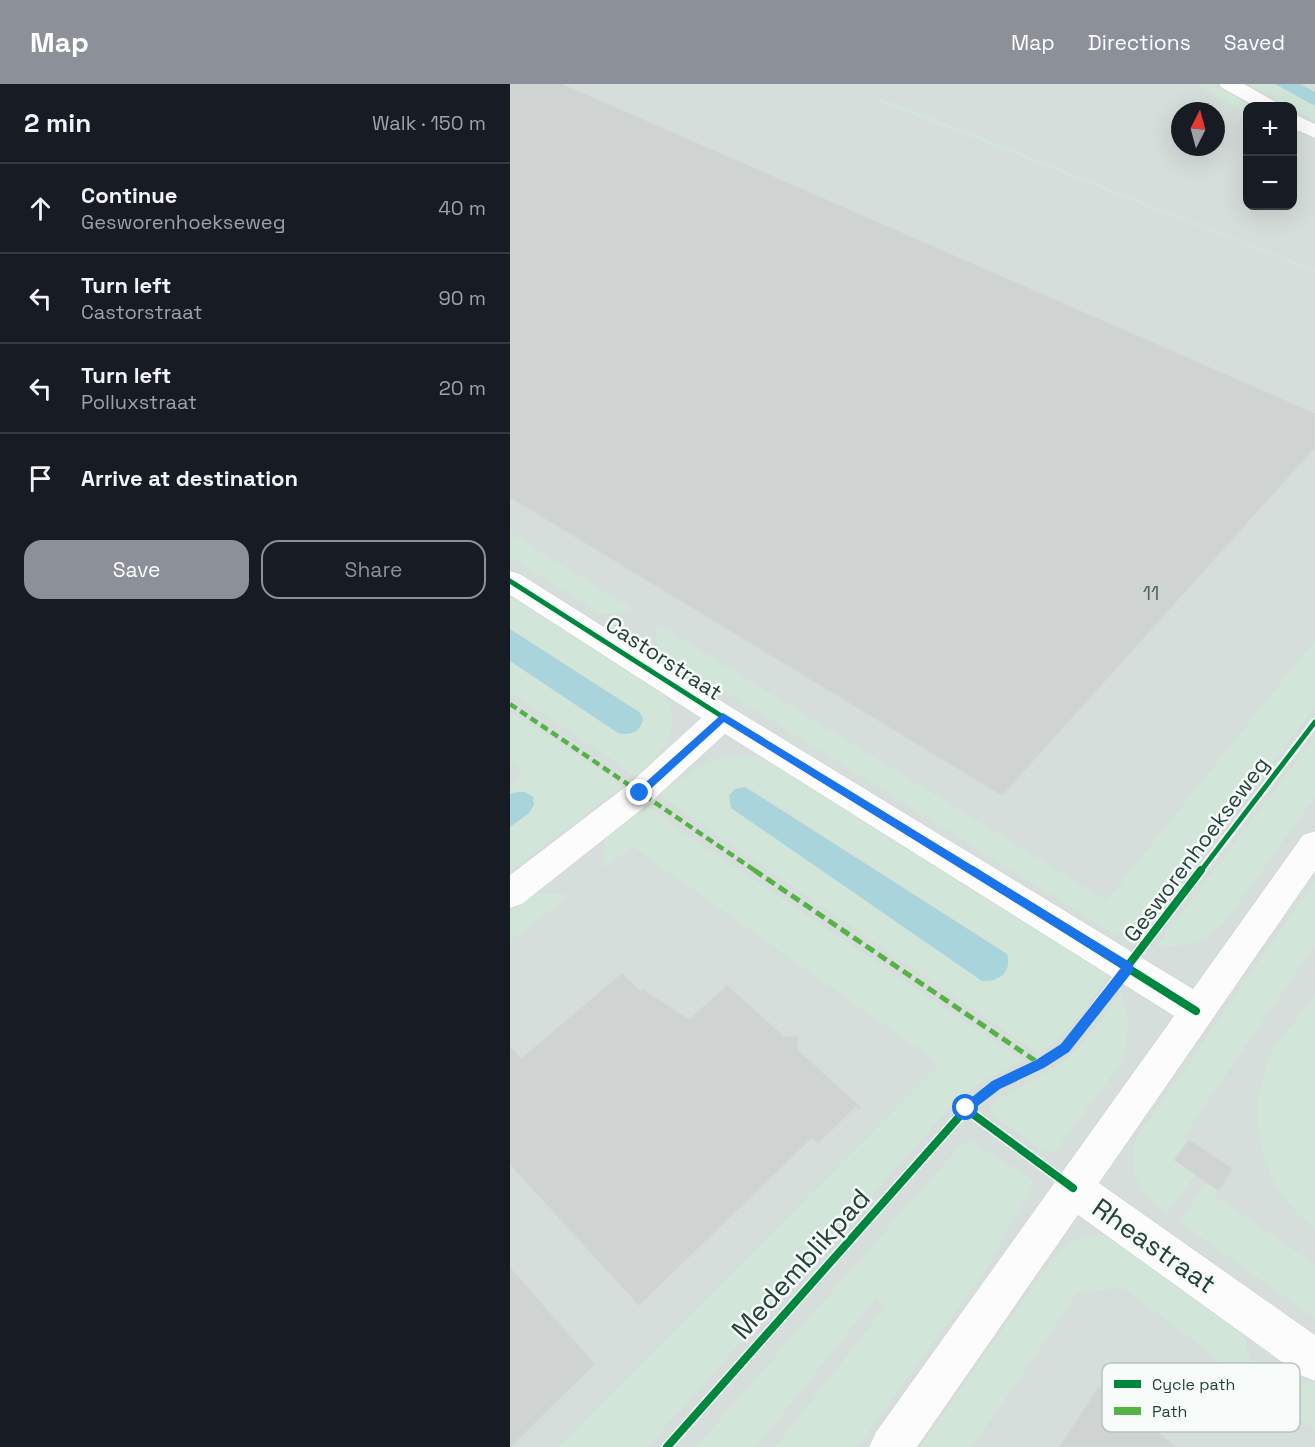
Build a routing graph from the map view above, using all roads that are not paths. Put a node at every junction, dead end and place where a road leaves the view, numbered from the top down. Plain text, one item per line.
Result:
1 (1229, 84) edge
2 (1262, 102) edge
3 (1297, 121) edge
4 (1315, 132) edge
5 (510, 581) edge
6 (723, 717) junction
7 (1315, 845) edge
8 (510, 894) edge
9 (1196, 1011) junction
10 (1073, 1188) junction
11 (1315, 1360) edge
12 (891, 1447) edge

1 - 2 street
3 - 4 street
5 - 6 street, Castorstraat
6 - 8 street
6 - 9 street, Castorstraat
7 - 9 street
9 - 10 street
10 - 11 street, Rheastraat
10 - 12 street

